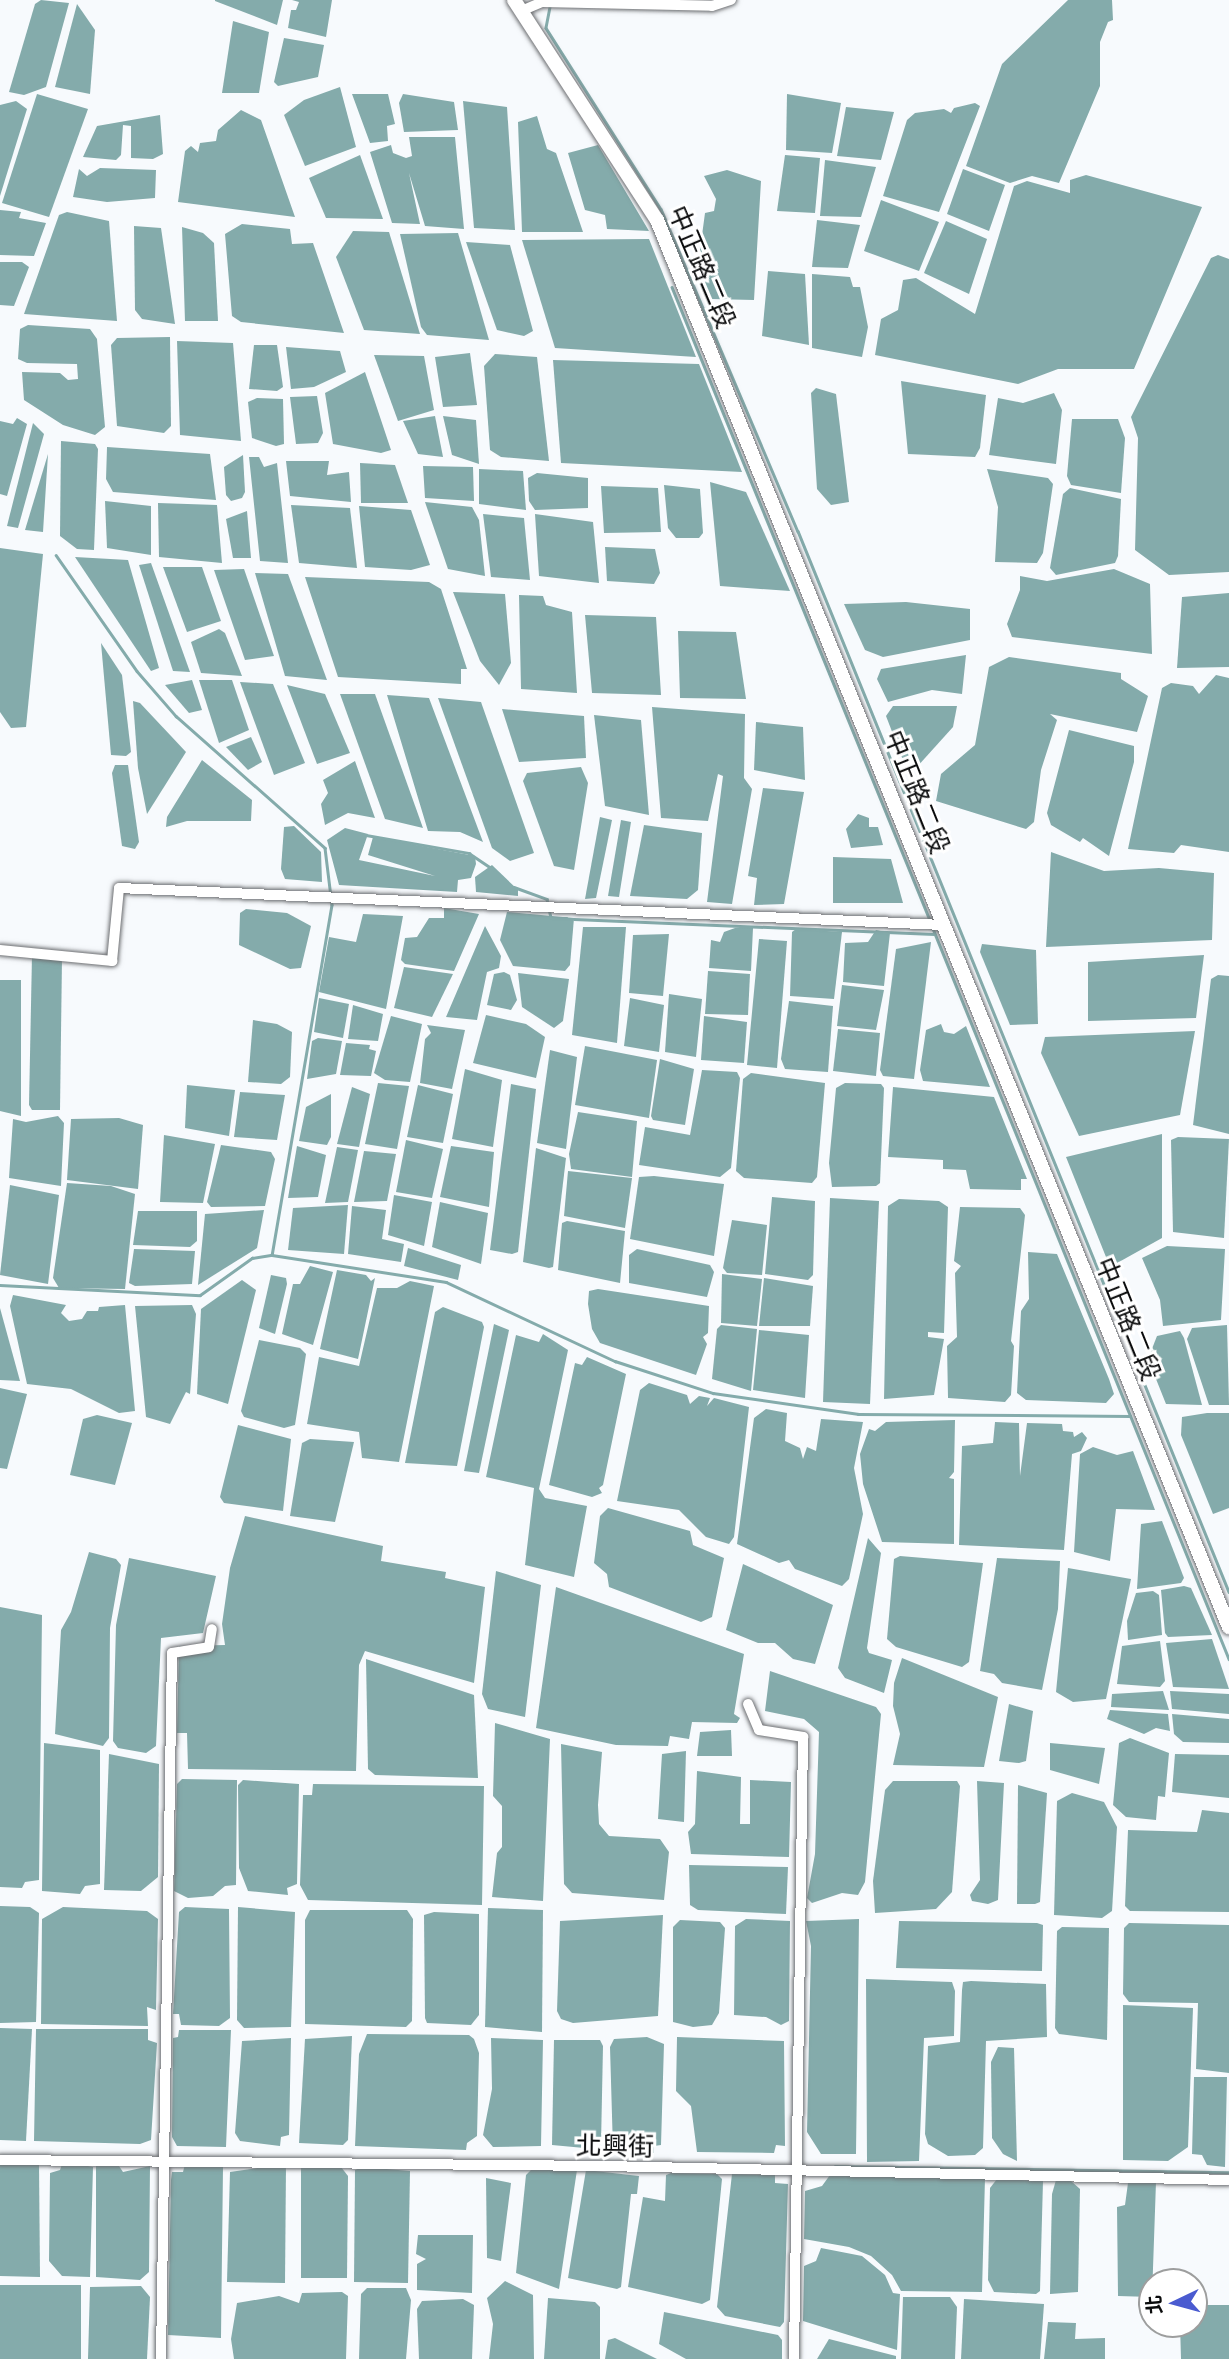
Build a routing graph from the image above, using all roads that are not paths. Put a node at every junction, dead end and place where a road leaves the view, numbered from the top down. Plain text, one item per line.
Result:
1 (731, 0) edge
2 (517, 6) edge
3 (944, 925) junction
4 (0, 950) edge
5 (1229, 1627) edge
6 (212, 1629) dead end
7 (748, 1704) dead end
8 (0, 2160) edge
9 (165, 2163) junction
10 (796, 2170) junction
11 (1229, 2180) edge
12 (161, 2359) edge
13 (794, 2359) edge

1 - 2 street
2 - 3 main road, 中正路二段
3 - 4 street
3 - 5 main road, 中正路二段
6 - 9 street
7 - 10 street
8 - 9 street, 北興街
9 - 10 street, 北興街
9 - 12 street
10 - 11 street, 北興街
10 - 13 street

